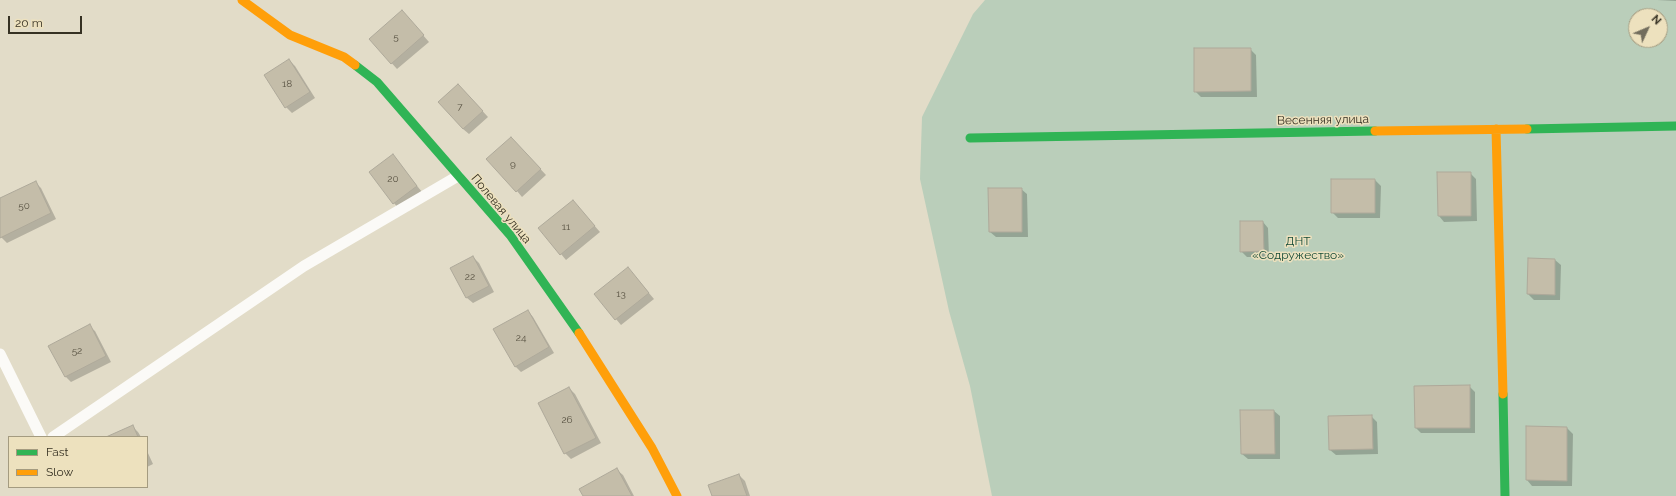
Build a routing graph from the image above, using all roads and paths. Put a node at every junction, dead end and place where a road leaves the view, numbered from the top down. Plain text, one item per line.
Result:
1 (242, 0) edge
2 (1676, 126) edge
3 (1496, 129) junction
4 (970, 138) dead end
5 (458, 176) junction
6 (0, 354) edge
7 (41, 436) edge
8 (53, 436) edge
9 (677, 496) edge
10 (1505, 496) edge

1 - 5 street, Полевая улица
2 - 3 street, Весенняя улица
3 - 4 street, Весенняя улица
3 - 10 street
5 - 8 lane
5 - 9 street, Полевая улица
6 - 7 lane

